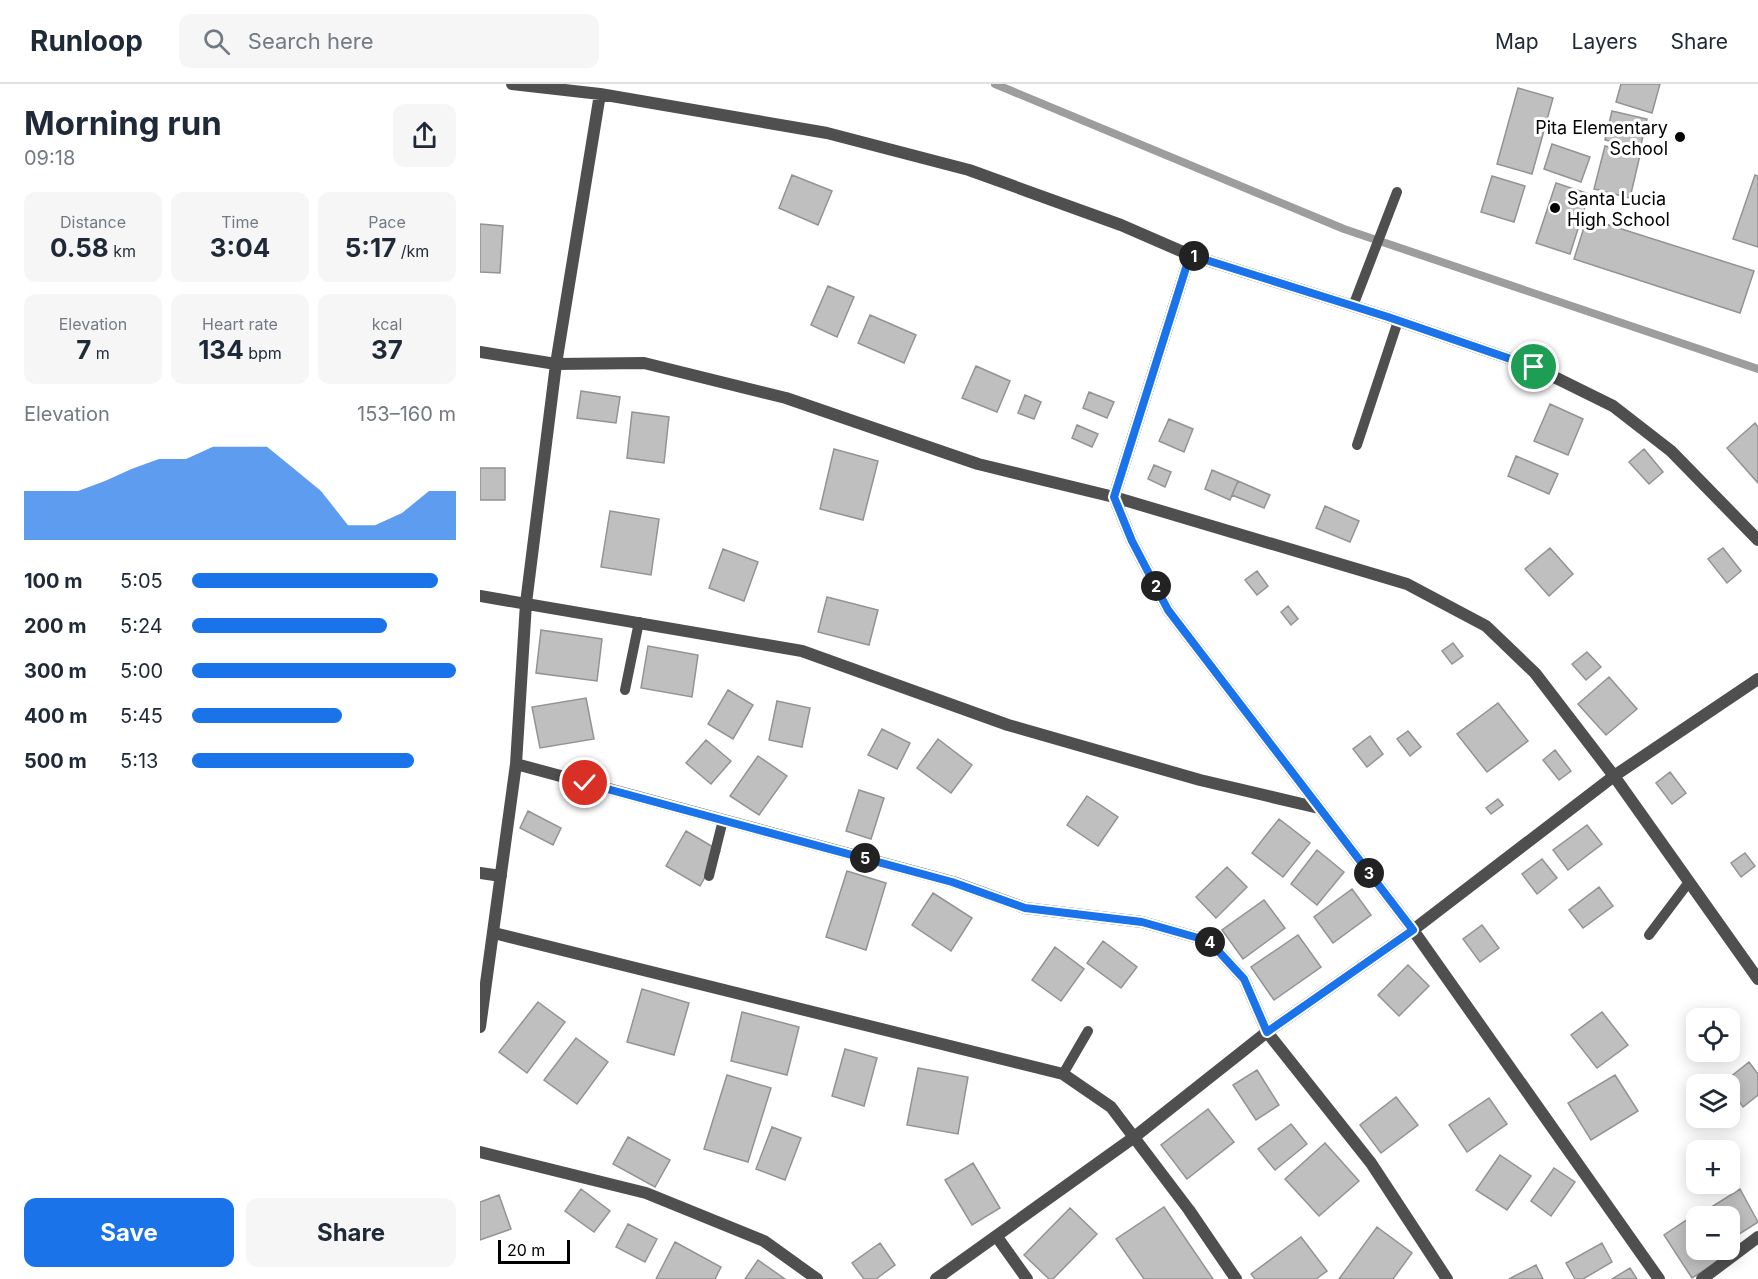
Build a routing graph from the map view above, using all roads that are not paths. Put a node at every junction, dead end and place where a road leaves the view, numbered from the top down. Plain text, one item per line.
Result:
1 (512, 84) edge
2 (600, 94) junction
3 (1397, 192) dead end
4 (1190, 255) junction
5 (1353, 306) junction
6 (1398, 321) junction
7 (480, 352) edge
8 (556, 364) junction
9 (1357, 445) dead end
10 (1114, 497) junction
11 (1758, 540) edge
12 (480, 596) edge
13 (525, 603) junction
14 (639, 622) junction
15 (1758, 679) edge
16 (625, 690) dead end
17 (516, 764) junction
18 (1614, 776) junction
19 (1319, 808) junction
20 (723, 820) junction
21 (480, 873) edge
22 (501, 876) junction
23 (709, 876) dead end
24 (1689, 882) junction
25 (1413, 930) junction
26 (494, 933) junction
27 (1649, 935) dead end
28 (1758, 979) edge
29 (480, 1028) edge
30 (1088, 1031) dead end
31 (1267, 1032) junction
32 (1063, 1074) junction
33 (1133, 1138) junction
34 (480, 1152) edge
35 (998, 1237) junction
36 (1758, 1237) edge
37 (817, 1279) edge
38 (936, 1279) edge
39 (1027, 1279) edge
40 (1236, 1279) edge
41 (1447, 1279) edge
42 (1659, 1279) edge
43 (1702, 1279) edge

1 - 2 street
2 - 4 street
2 - 8 street
3 - 5 lane
4 - 5 street
4 - 10 street
5 - 6 street
6 - 9 lane
6 - 11 street
7 - 8 street
8 - 10 street
8 - 13 street
10 - 18 street
10 - 19 street
12 - 13 street
13 - 14 street
13 - 17 street
14 - 16 lane
14 - 19 street
15 - 18 street
17 - 20 street
17 - 22 street
18 - 24 street
18 - 25 street
19 - 25 street
20 - 23 lane
20 - 31 street
21 - 22 street
22 - 26 street
24 - 27 lane
24 - 28 street
25 - 31 street
25 - 42 street
26 - 29 street
26 - 32 street
30 - 32 lane
31 - 33 street
31 - 41 street
32 - 33 street
33 - 35 street
33 - 40 street
34 - 37 street
35 - 38 street
35 - 39 street
36 - 43 street

